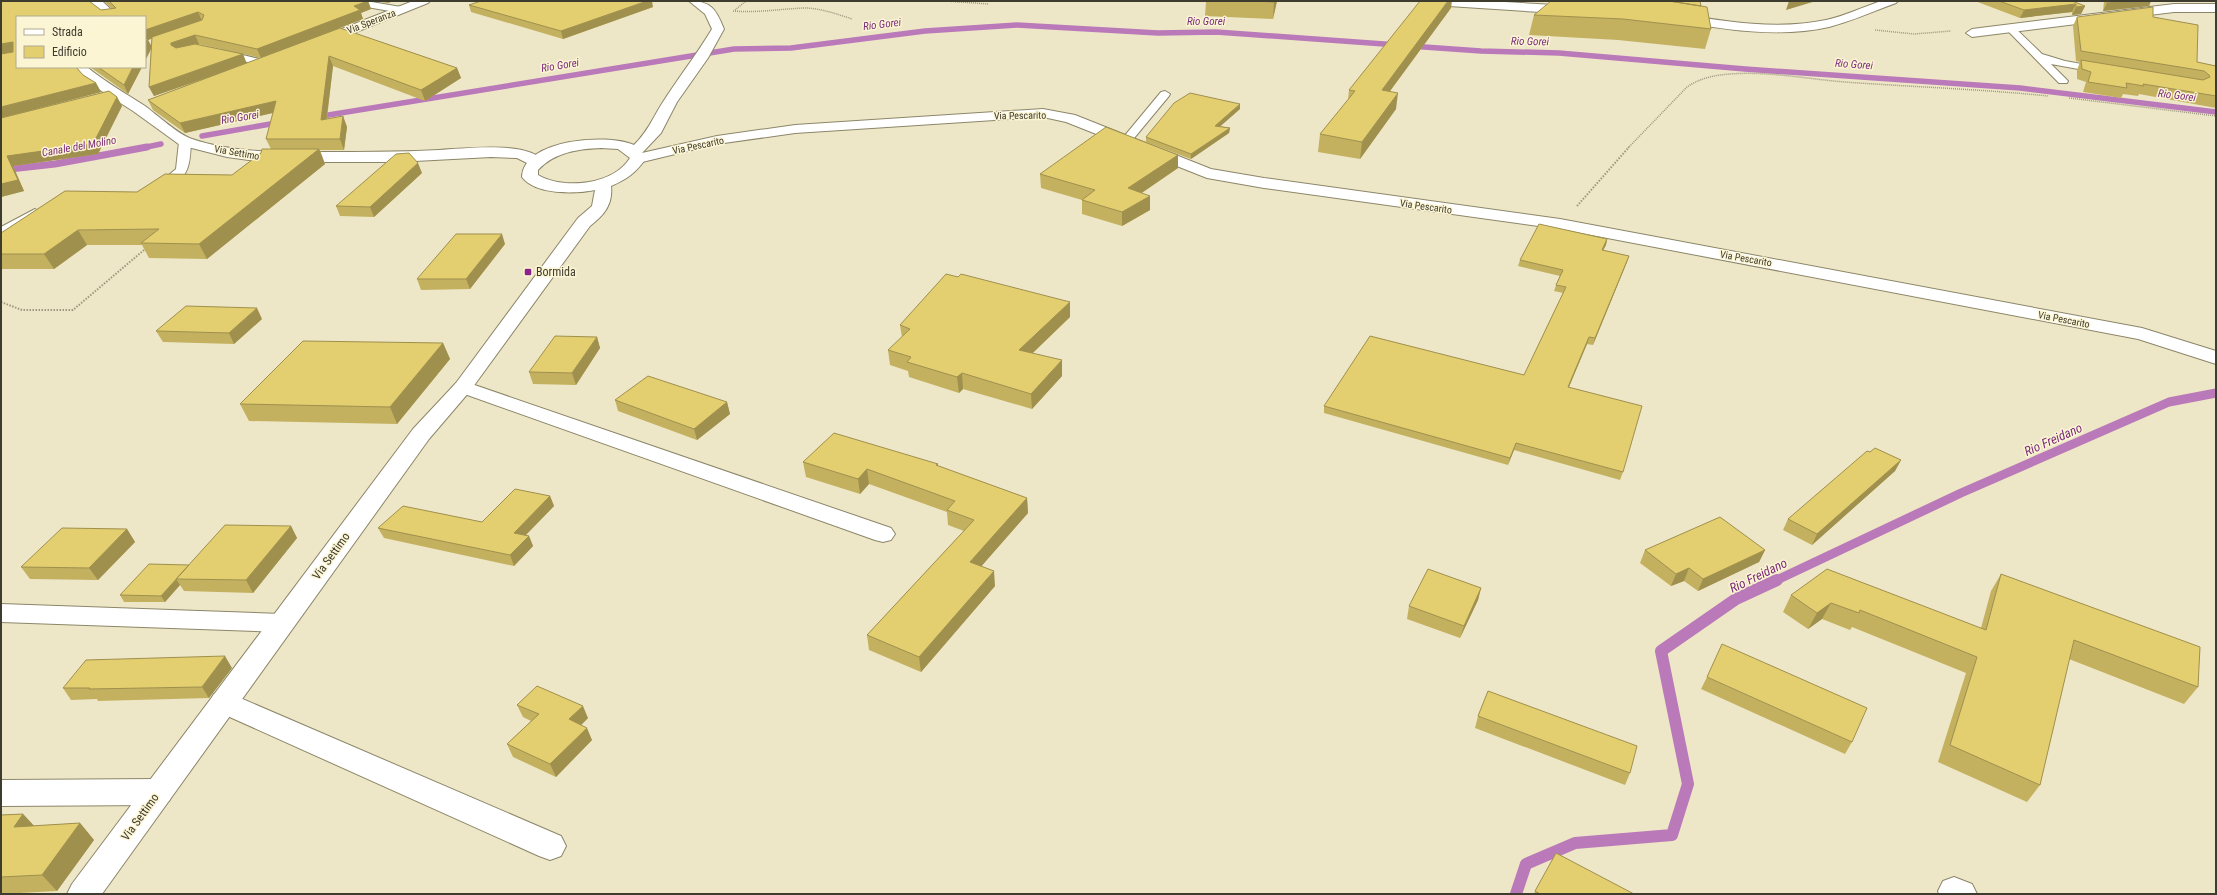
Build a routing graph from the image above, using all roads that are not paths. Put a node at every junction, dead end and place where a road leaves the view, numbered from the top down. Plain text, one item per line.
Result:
1 (111, 1) edge
2 (350, 1) edge
3 (424, 1) edge
4 (695, 1) edge
5 (1433, 1) edge
6 (1892, 1) edge
7 (94, 3) edge
8 (1563, 5) edge
9 (2216, 8) edge
10 (401, 10) junction
11 (1581, 11) edge
12 (112, 16) edge
13 (1669, 16) edge
14 (2010, 28) junction
15 (1972, 33) road end
16 (308, 46) edge
17 (213, 51) edge
18 (2038, 56) junction
19 (279, 58) edge
20 (264, 63) junction
21 (80, 68) edge
22 (245, 70) edge
23 (2108, 72) edge
24 (2062, 82) dead end
25 (117, 94) junction
26 (1165, 94) dead end
27 (101, 98) edge
28 (153, 103) edge
29 (138, 108) junction
30 (659, 121) junction
31 (718, 140) junction
32 (1126, 141) junction
33 (185, 142) junction
34 (615, 144) junction
35 (555, 151) junction
36 (491, 152) junction
37 (637, 155) junction
38 (536, 162) junction
39 (627, 173) junction
40 (602, 183) junction
41 (572, 188) junction
42 (153, 193) edge
43 (47, 208) edge
44 (584, 222) junction
45 (1, 232) edge
46 (2216, 358) edge
47 (463, 387) junction
48 (883, 534) dead end
49 (1, 613) edge
50 (282, 623) junction
51 (224, 702) junction
52 (158, 792) junction
53 (1, 793) edge
54 (550, 846) dead end
55 (83, 894) edge

1 - 7 street
2 - 10 lane
3 - 10 street, Via Speranza
4 - 30 street
5 - 8 street
6 - 13 street
7 - 12 street
8 - 11 street
9 - 14 street
10 - 16 street, Via Speranza
14 - 15 street
14 - 18 lane
17 - 20 lane
18 - 23 lane
18 - 24 lane
19 - 20 street
20 - 22 street
21 - 25 street, Via Settimo
25 - 27 street
25 - 29 street, Via Settimo
26 - 32 lane
28 - 29 street
29 - 33 street, Via Settimo
30 - 34 street
30 - 37 street
31 - 32 street, Via Pescarito
31 - 37 street, Via Pescarito
31 - 39 street
32 - 46 street, Via Pescarito
33 - 36 street, Via Settimo
33 - 42 lane
34 - 35 street
34 - 37 street
35 - 36 street, Via Settimo
35 - 38 street
36 - 38 street, Via Settimo
37 - 39 street
38 - 41 street
39 - 40 street
40 - 41 street
40 - 44 street, Via Settimo
41 - 44 street
43 - 45 lane
44 - 47 street, Via Settimo
47 - 48 street
47 - 50 street, Via Settimo
49 - 50 street
50 - 51 street, Via Settimo
51 - 52 street, Via Settimo
51 - 54 street
52 - 53 street
52 - 55 street, Via Settimo

